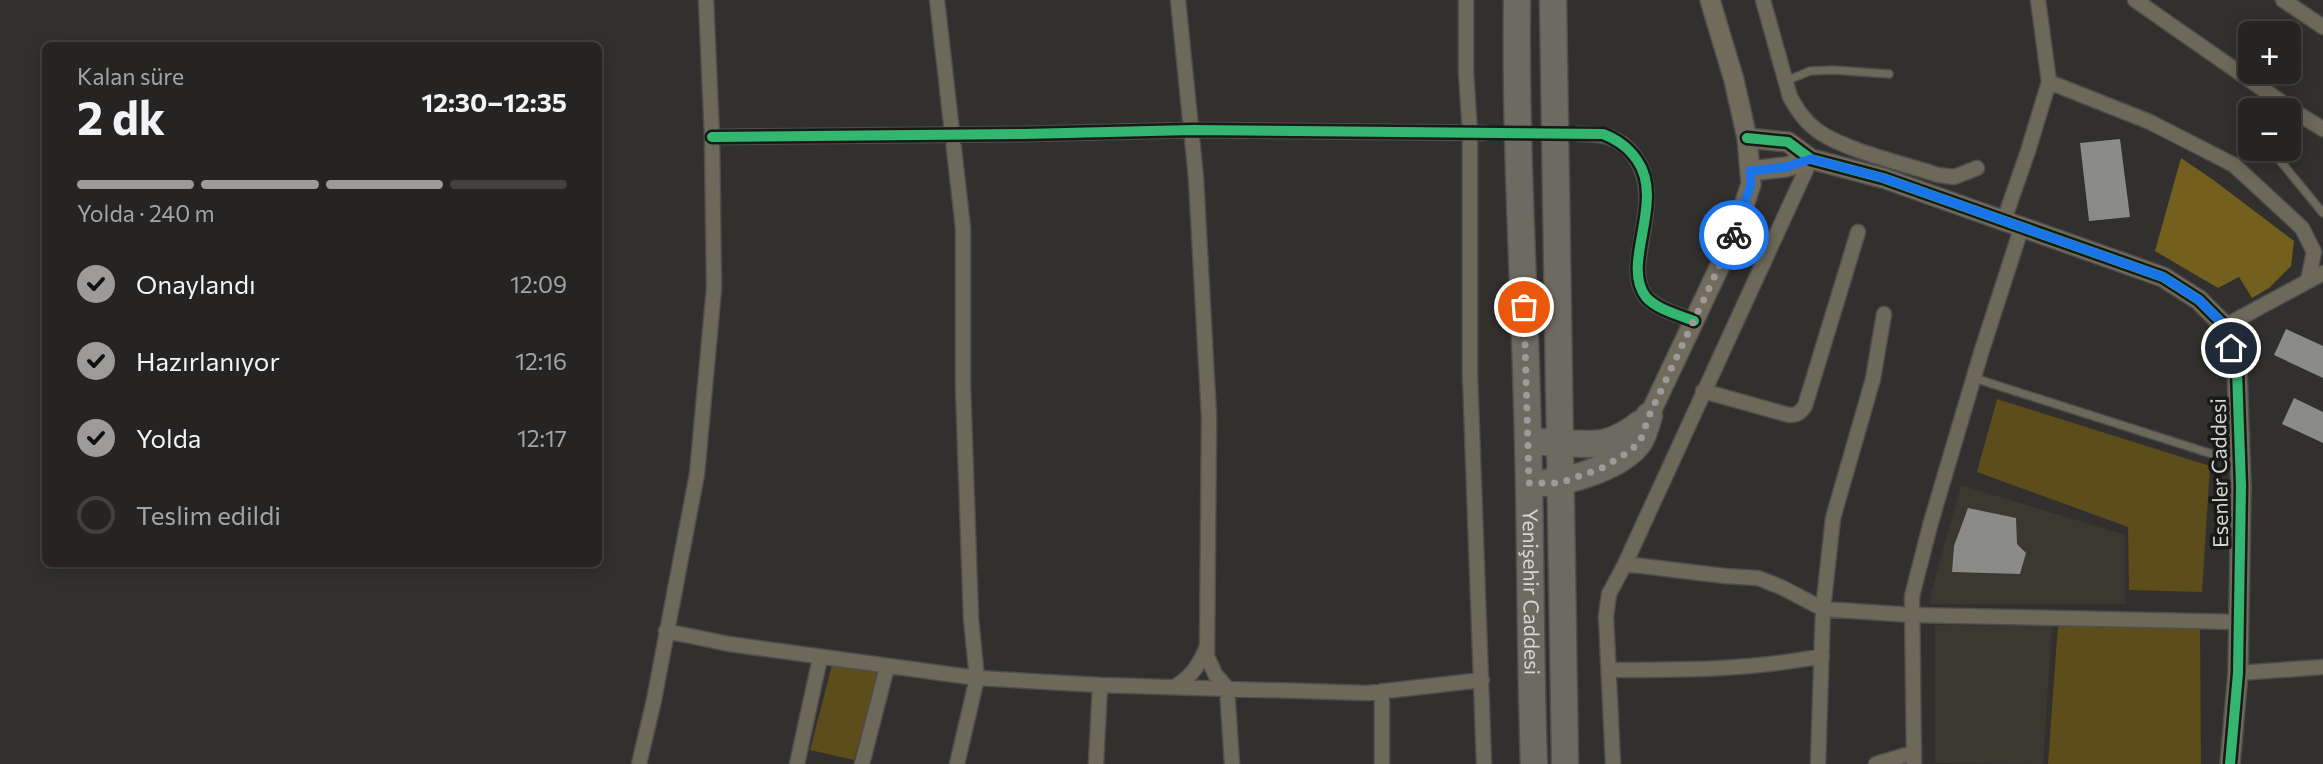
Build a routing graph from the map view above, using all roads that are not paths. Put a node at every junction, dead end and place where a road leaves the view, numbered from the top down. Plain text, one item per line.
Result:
1 (706, 0) edge
2 (937, 0) edge
3 (1178, 0) edge
4 (1466, 0) edge
5 (1517, 0) edge
6 (1553, 0) edge
7 (1710, 0) edge
8 (1763, 0) edge
9 (2038, 0) edge
10 (2135, 0) edge
11 (2283, 0) edge
12 (2323, 27) edge
13 (1889, 74) dead end
14 (1786, 80) junction
15 (2049, 82) junction
16 (2276, 98) edge
17 (2301, 116) edge
18 (2323, 129) edge
19 (1192, 130) junction
20 (1477, 133) junction
21 (1579, 134) tunnel mouth
22 (954, 135) junction
23 (712, 137) junction
24 (1747, 138) junction
25 (1811, 159) junction
26 (2281, 161) edge
27 (1977, 168) dead end
28 (1750, 171) junction
29 (2323, 213) edge
30 (2013, 223) junction
31 (1858, 232) dead end
32 (2323, 272) edge
33 (2308, 281) junction
34 (1884, 314) dead end
35 (1694, 321) junction
36 (2225, 326) junction
37 (1974, 378) junction
38 (1703, 391) junction
39 (1649, 416) junction
40 (1528, 442) junction
41 (1561, 442) junction
42 (2241, 463) junction
43 (1529, 483) junction
44 (1560, 483) junction
45 (1625, 564) junction
46 (1823, 610) junction
47 (1912, 615) junction
48 (2239, 622) junction
49 (666, 631) junction
50 (1207, 645) junction
51 (1822, 656) junction
52 (820, 657) junction
53 (887, 667) junction
54 (2323, 667) edge
55 (1610, 670) junction
56 (2238, 673) junction
57 (977, 678) junction
58 (1482, 680) junction
59 (1100, 685) junction
60 (1176, 687) junction
61 (1227, 688) junction
62 (1382, 691) junction
63 (1913, 759) edge
64 (639, 764) edge
65 (797, 764) edge
66 (862, 764) edge
67 (957, 764) edge
68 (1096, 764) edge
69 (1232, 764) edge
70 (1382, 764) edge
71 (1484, 764) edge
72 (1534, 764) edge
73 (1564, 764) edge
74 (1613, 764) edge
75 (1818, 764) edge
76 (1876, 764) edge
77 (2230, 764) edge

1 - 23 street
2 - 22 street
3 - 19 street
4 - 20 street
5 - 40 highway, Yenişehir Caddesi
6 - 41 highway, Yenişehir Caddesi
7 - 24 street
8 - 14 street
9 - 15 street
10 - 16 street
11 - 12 street
13 - 14 lane
14 - 27 street
15 - 30 street
15 - 33 street
17 - 18 street
19 - 20 street
19 - 22 street
19 - 50 street
20 - 58 street
21 - 35 street
22 - 23 street
22 - 57 street
23 - 49 street
24 - 25 street, Esenler Caddesi
24 - 28 street
25 - 28 street
25 - 30 street, Esenler Caddesi
25 - 38 street
26 - 29 lane
28 - 35 street
30 - 36 street, Esenler Caddesi
30 - 37 street
31 - 38 street
32 - 33 street
33 - 36 street
34 - 46 street
35 - 39 street
36 - 42 street, Esenler Caddesi
37 - 42 lane
37 - 47 street
38 - 45 street
39 - 41 highway
39 - 44 highway
40 - 41 highway
40 - 43 highway, Yenişehir Caddesi
41 - 44 highway, Yenişehir Caddesi
42 - 48 street, Esenler Caddesi
43 - 44 highway
43 - 72 highway, Yenişehir Caddesi
44 - 73 highway, Yenişehir Caddesi
45 - 46 street
45 - 55 street
46 - 47 street
46 - 51 street
47 - 48 street
47 - 63 street
48 - 56 street, Esenler Caddesi
49 - 52 street
49 - 64 street
50 - 60 street
50 - 61 street
51 - 55 street
51 - 75 street
52 - 53 street
52 - 65 street
53 - 57 street
53 - 66 street
54 - 56 street
55 - 74 street
56 - 77 street, Esenler Caddesi
57 - 59 street
57 - 67 street
58 - 62 street
58 - 71 street
59 - 60 street
59 - 68 street
60 - 61 street
61 - 62 street
61 - 69 street
62 - 70 street
63 - 76 street

